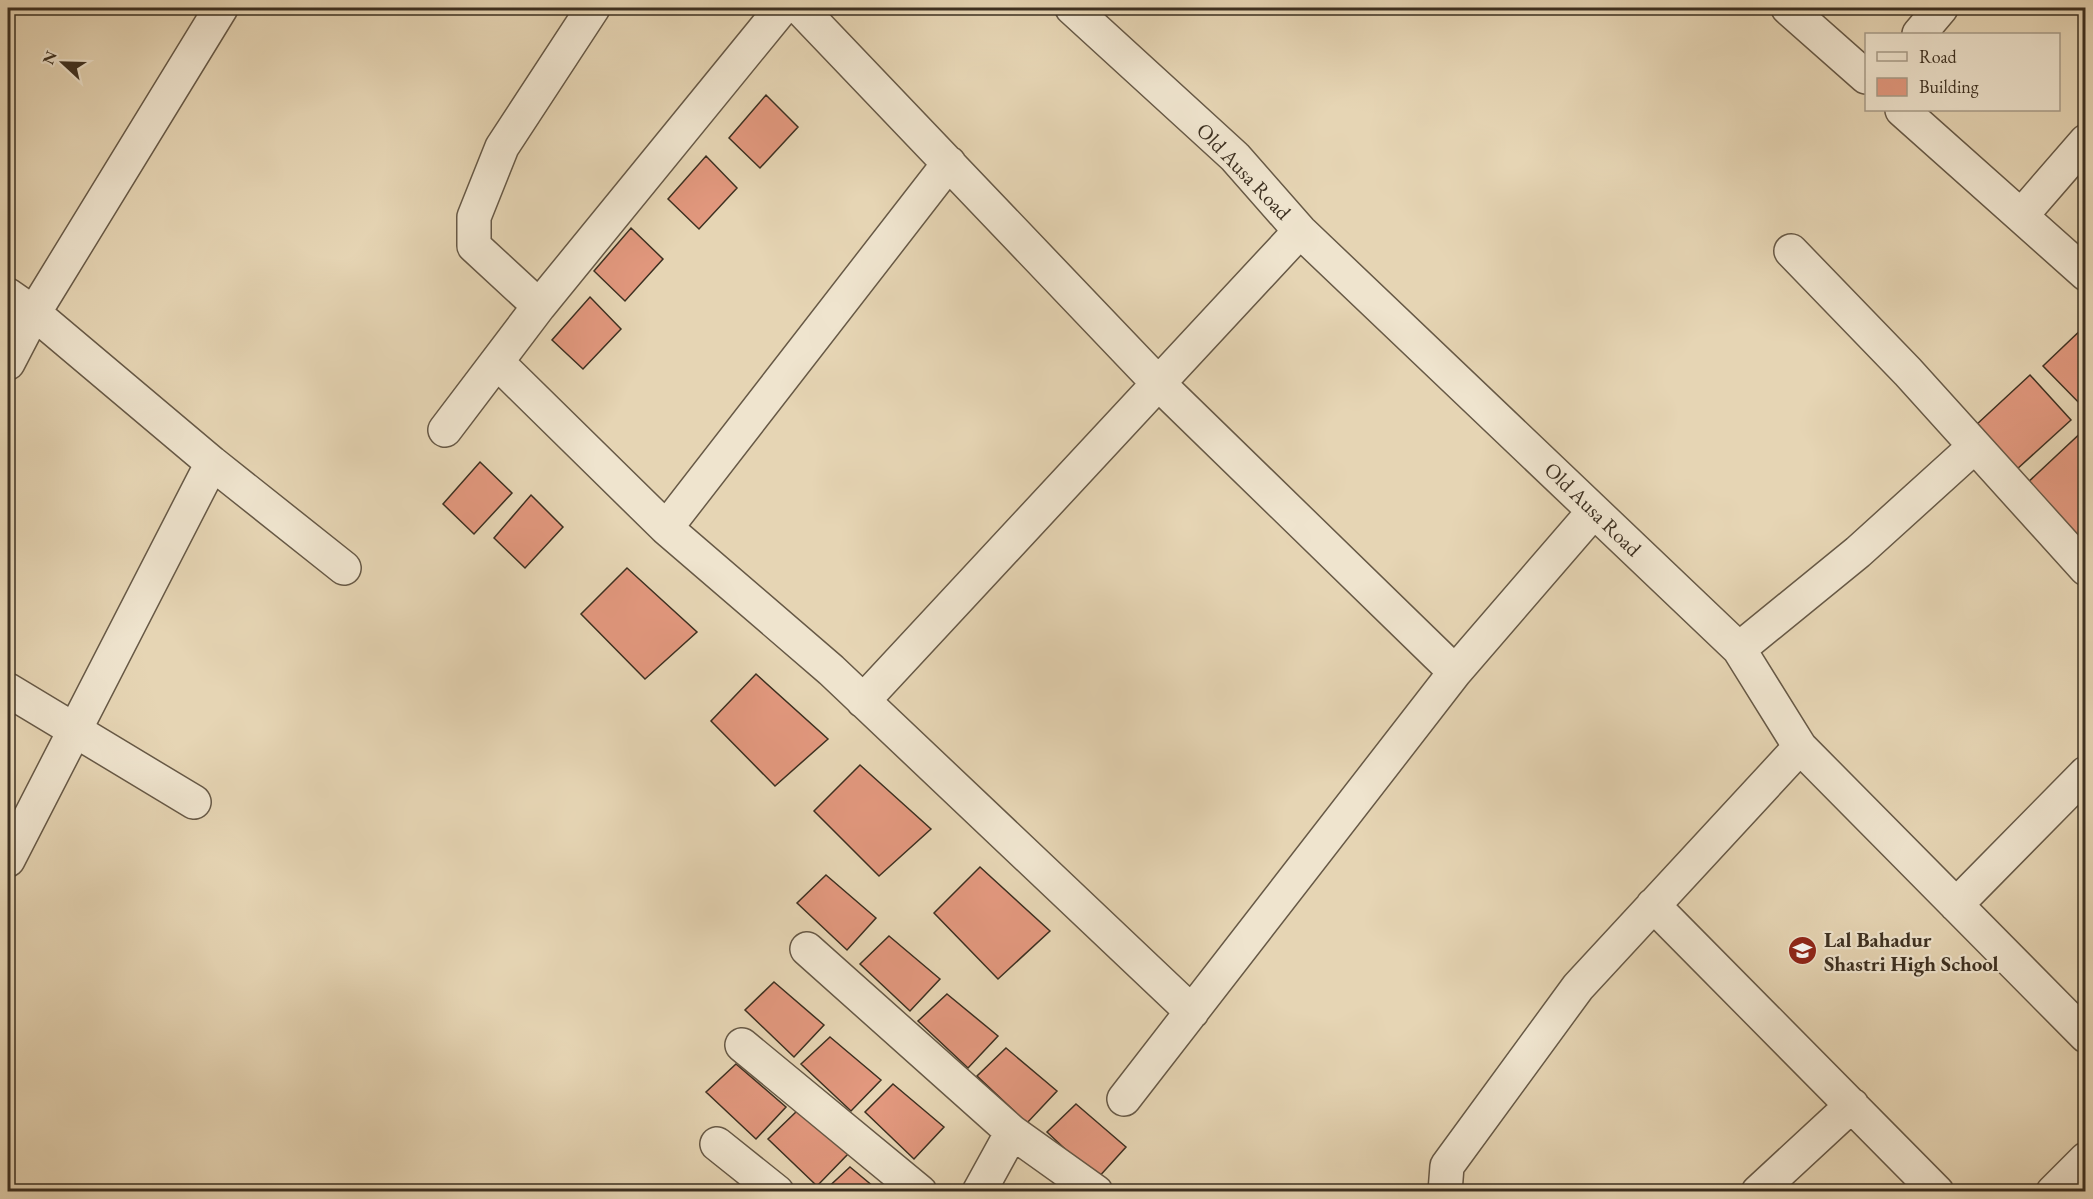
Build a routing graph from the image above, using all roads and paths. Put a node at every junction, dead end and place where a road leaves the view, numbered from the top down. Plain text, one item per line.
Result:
1 (222, 8) edge
2 (593, 8) edge
3 (782, 8) edge
4 (800, 8) edge
5 (1072, 8) edge
6 (1788, 8) edge
7 (1941, 8) edge
8 (1920, 33) edge
9 (1865, 76) edge
10 (1903, 111) edge
11 (2085, 141) edge
12 (949, 164) junction
13 (2021, 216) junction
14 (1300, 231) junction
15 (1791, 251) dead end
16 (2085, 274) edge
17 (21, 304) edge
18 (539, 306) junction
19 (497, 362) junction
20 (8, 363) edge
21 (1158, 383) junction
22 (446, 430) dead end
23 (1975, 446) junction
24 (212, 463) junction
25 (1594, 511) junction
26 (666, 528) junction
27 (344, 568) dead end
28 (2085, 569) edge
29 (1739, 650) junction
30 (1455, 672) junction
31 (8, 690) edge
32 (863, 701) junction
33 (75, 730) junction
34 (1800, 747) junction
35 (2079, 793) edge
36 (194, 802) dead end
37 (8, 860) edge
38 (1653, 905) junction
39 (1956, 905) junction
40 (807, 949) dead end
41 (1192, 1012) junction
42 (2085, 1036) edge
43 (742, 1045) dead end
44 (1124, 1099) dead end
45 (1852, 1105) junction
46 (1012, 1132) junction
47 (717, 1144) dead end
48 (2085, 1159) edge
49 (777, 1191) edge
50 (920, 1191) edge
51 (979, 1191) edge
52 (1096, 1191) edge
53 (1445, 1191) edge
54 (1758, 1191) edge
55 (1937, 1191) edge
56 (2053, 1191) edge

1 - 17 street
2 - 18 street
3 - 18 street
4 - 12 street
5 - 14 street, Old Ausa Road
6 - 9 street
7 - 8 street
10 - 13 street
11 - 13 street
12 - 21 street
12 - 26 street
13 - 16 street
14 - 21 street
14 - 25 street, Old Ausa Road
15 - 23 street
17 - 20 street
17 - 24 street
18 - 19 street
19 - 22 street
19 - 26 street
21 - 30 street
21 - 32 street
23 - 28 street
23 - 29 street
24 - 27 street
24 - 33 street
25 - 29 street, Old Ausa Road
25 - 30 street
26 - 32 street
29 - 34 street, Old Ausa Road
30 - 41 street
31 - 33 street
32 - 41 street
33 - 36 street
33 - 37 street
34 - 38 street
34 - 39 street, Old Ausa Road
35 - 39 street
38 - 45 street
38 - 53 street
39 - 42 street, Old Ausa Road
40 - 46 street
41 - 44 street
43 - 50 street
45 - 54 street
45 - 55 street
46 - 51 street
46 - 52 street
47 - 49 street
48 - 56 street

